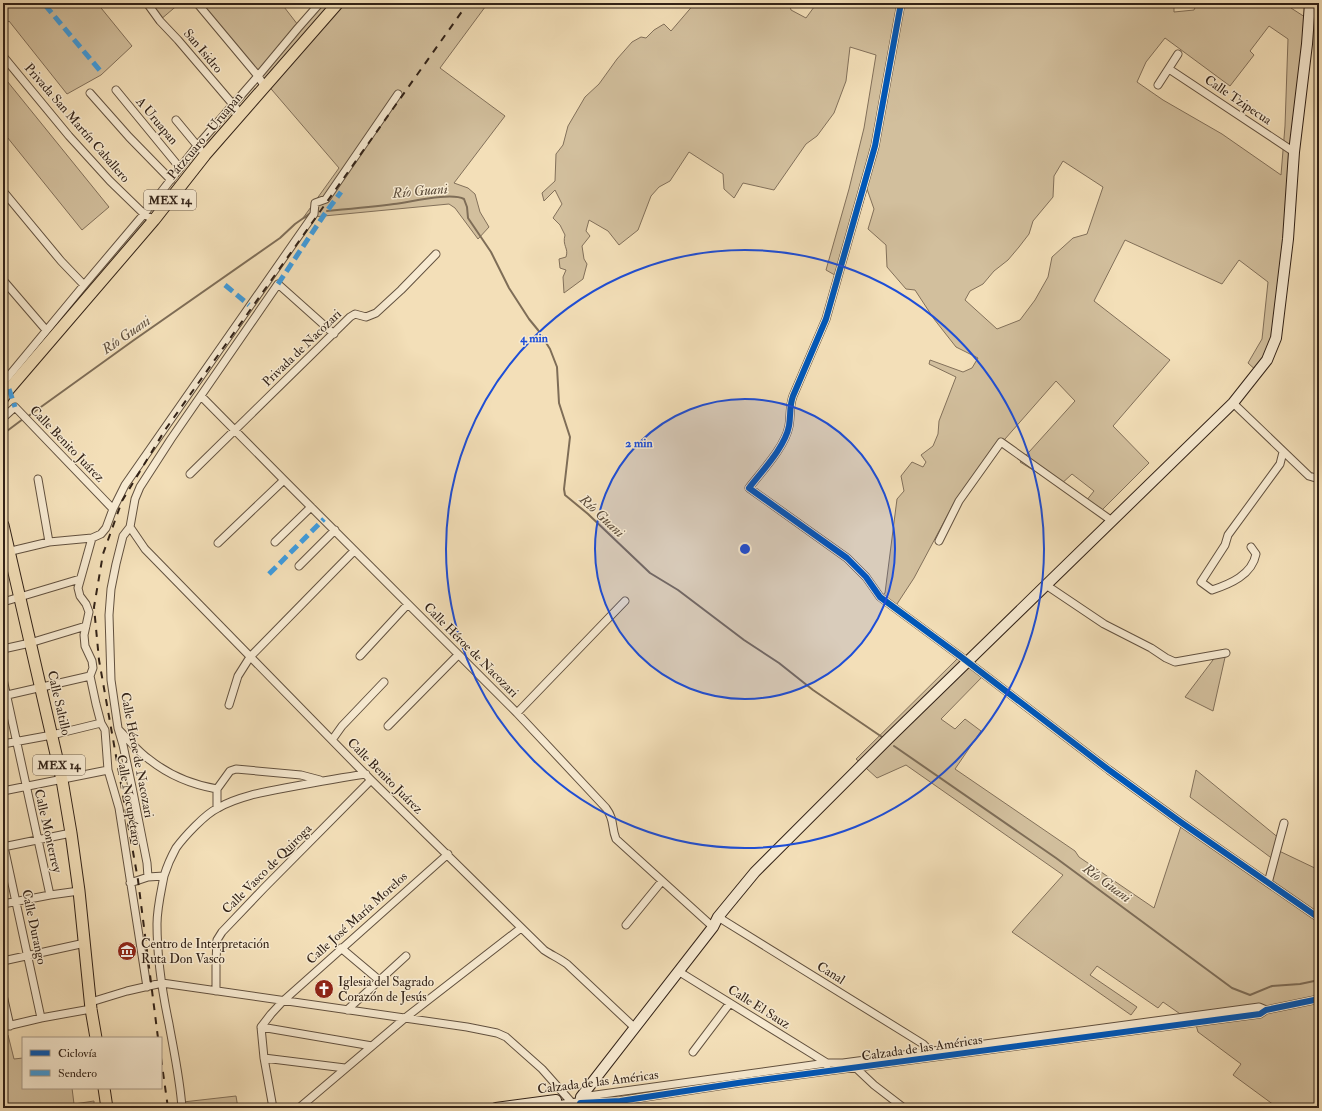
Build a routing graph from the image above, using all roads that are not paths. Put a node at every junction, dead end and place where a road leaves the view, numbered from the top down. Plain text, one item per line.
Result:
1 (147, 3) edge
2 (198, 3) edge
3 (320, 3) edge
4 (338, 3) edge
5 (901, 3) edge
6 (1310, 3) edge
7 (1178, 54) dead end
8 (3, 56) edge
9 (1168, 69) junction
10 (258, 76) junction
11 (1158, 85) dead end
12 (265, 87) junction
13 (116, 90) dead end
14 (90, 93) dead end
15 (398, 94) dead end
16 (233, 105) junction
17 (241, 115) junction
18 (176, 120) dead end
19 (198, 146) junction
20 (1294, 152) junction
21 (205, 155) junction
22 (180, 168) junction
23 (171, 180) junction
24 (3, 191) edge
25 (144, 214) junction
26 (154, 220) junction
27 (436, 254) dead end
28 (3, 280) edge
29 (84, 285) junction
30 (46, 330) junction
31 (334, 334) junction
32 (3, 383) edge
33 (201, 396) junction
34 (3, 398) edge
35 (1233, 403) junction
36 (3, 418) edge
37 (235, 430) junction
38 (1283, 452) junction
39 (190, 474) dead end
40 (38, 479) dead end
41 (1319, 479) edge
42 (284, 480) junction
43 (311, 507) junction
44 (113, 509) junction
45 (1112, 521) junction
46 (3, 525) edge
47 (130, 527) junction
48 (335, 530) junction
49 (92, 538) junction
50 (939, 541) dead end
51 (49, 542) junction
52 (275, 542) dead end
53 (218, 543) dead end
54 (1251, 547) dead end
55 (354, 550) junction
56 (6, 552) edge
57 (299, 566) dead end
58 (80, 579) junction
59 (1046, 586) junction
60 (20, 598) junction
61 (625, 601) dead end
62 (3, 602) edge
63 (408, 604) junction
64 (86, 626) junction
65 (30, 643) junction
66 (3, 648) edge
67 (1226, 653) dead end
68 (458, 655) junction
69 (360, 656) dead end
70 (250, 657) junction
71 (967, 662) junction
72 (90, 676) junction
73 (3, 679) edge
74 (384, 682) dead end
75 (41, 688) junction
76 (5, 696) edge
77 (229, 705) dead end
78 (517, 713) junction
79 (101, 723) junction
80 (388, 726) dead end
81 (118, 728) junction
82 (52, 735) junction
83 (332, 740) junction
84 (16, 741) junction
85 (3, 744) edge
86 (108, 770) junction
87 (369, 777) junction
88 (62, 780) junction
89 (322, 781) junction
90 (26, 786) junction
91 (217, 790) junction
92 (3, 791) edge
93 (217, 808) junction
94 (1284, 824) dead end
95 (71, 833) junction
96 (38, 840) junction
97 (3, 846) edge
98 (448, 854) junction
99 (164, 876) junction
100 (148, 877) junction
101 (662, 882) junction
102 (1268, 883) junction
103 (130, 884) junction
104 (79, 891) junction
105 (50, 895) junction
106 (17, 901) junction
107 (3, 904) edge
108 (718, 917) junction
109 (1319, 918) edge
110 (626, 925) dead end
111 (713, 927) junction
112 (520, 928) junction
113 (84, 943) junction
114 (341, 948) junction
115 (28, 955) junction
116 (406, 956) dead end
117 (3, 961) edge
118 (678, 971) junction
119 (379, 980) junction
120 (162, 983) junction
121 (147, 987) junction
122 (216, 991) junction
123 (3, 995) edge
124 (1319, 999) edge
125 (283, 1001) junction
126 (730, 1003) junction
127 (91, 1006) junction
128 (347, 1010) junction
129 (41, 1018) junction
130 (405, 1018) junction
131 (6, 1026) edge
132 (261, 1027) junction
133 (635, 1028) junction
134 (96, 1037) edge
135 (1000, 1045) junction
136 (372, 1046) junction
137 (930, 1051) junction
138 (693, 1052) dead end
139 (264, 1058) junction
140 (827, 1063) junction
141 (346, 1068) junction
142 (856, 1068) junction
143 (827, 1072) junction
144 (104, 1089) edge
145 (577, 1104) edge
146 (508, 1107) edge
147 (107, 1108) edge
148 (182, 1108) edge
149 (273, 1108) edge
150 (299, 1108) edge
151 (496, 1108) edge
152 (546, 1108) edge
153 (904, 1108) edge

1 - 16 street, San Isidro
2 - 10 street
3 - 10 street
4 - 12 main road, Pátzcuaro - Uruapan / MEX 14
5 - 71 street
6 - 20 main road
7 - 9 street
8 - 25 street, Privada San Martín Caballero
9 - 11 street
9 - 20 street, Calle Tzipecua
10 - 12 street
10 - 16 street
12 - 17 main road, Pátzcuaro - Uruapan / MEX 14
13 - 22 street, A Uruapan
14 - 23 street
15 - 44 street
16 - 17 street, San Isidro
16 - 19 street
17 - 21 main road, Pátzcuaro - Uruapan / MEX 14
18 - 19 street
19 - 21 street
19 - 22 street
20 - 35 main road
21 - 26 main road, Pátzcuaro - Uruapan / MEX 14
22 - 23 street
23 - 25 street
24 - 29 street
25 - 26 street, Privada San Martín Caballero
25 - 29 street
26 - 34 main road, Pátzcuaro - Uruapan / MEX 14
27 - 31 street, Privada de Nacozari
28 - 30 street
29 - 30 street
30 - 32 street
31 - 33 street, Calle Héroe de Nacozari
31 - 37 street, Privada de Nacozari
33 - 37 street, Calle Héroe de Nacozari
33 - 47 street, Calle Héroe de Nacozari
35 - 38 street
35 - 45 main road
36 - 44 street, Calle Benito Juárez
37 - 39 street, Privada de Nacozari
37 - 42 street, Calle Héroe de Nacozari
38 - 41 street
38 - 54 street
40 - 51 street
42 - 43 street, Calle Héroe de Nacozari
42 - 53 street
43 - 48 street, Calle Héroe de Nacozari
43 - 52 street
44 - 49 street
45 - 50 street
45 - 59 main road
46 - 56 main road, Calle Saltillo / MEX 14
47 - 70 street, Calle Benito Juárez
47 - 81 street, Calle Héroe de Nacozari
48 - 55 street, Calle Héroe de Nacozari
48 - 57 street
49 - 51 street
49 - 58 street, Calle Nocupétaro
51 - 56 street
55 - 63 street, Calle Héroe de Nacozari
55 - 70 street
56 - 60 main road, Calle Saltillo / MEX 14
58 - 60 street
58 - 64 street, Calle Nocupétaro
59 - 67 street
59 - 71 main road
60 - 62 street
60 - 65 main road, Calle Saltillo / MEX 14
61 - 78 street
63 - 68 street, Calle Héroe de Nacozari
63 - 69 street
64 - 65 street
64 - 72 street, Calle Nocupétaro
65 - 66 street
65 - 75 main road, Calle Saltillo / MEX 14
68 - 78 street, Calle Héroe de Nacozari
68 - 80 street
70 - 77 street
70 - 83 street, Calle Benito Juárez
71 - 102 street
71 - 108 main road
72 - 75 street
72 - 79 street, Calle Nocupétaro
73 - 76 street, Calle Monterrey
74 - 83 street
75 - 76 street
75 - 82 main road, Calle Saltillo / MEX 14
76 - 84 street, Calle Monterrey
78 - 101 street, Calle Héroe de Nacozari
79 - 82 street
79 - 86 street, Calle Nocupétaro
81 - 91 street
81 - 100 street, Calle Héroe de Nacozari
82 - 84 street
82 - 88 main road, Calle Saltillo / MEX 14
83 - 87 street, Calle Benito Juárez
84 - 85 street
84 - 90 street, Calle Monterrey
86 - 88 street
86 - 103 street, Calle Nocupétaro
87 - 89 street
87 - 98 street, Calle Benito Juárez
87 - 122 street, Calle Vasco de Quiroga
88 - 90 street
88 - 95 main road, Calle Saltillo / MEX 14
89 - 91 street
89 - 93 street
90 - 92 street
90 - 96 street, Calle Monterrey
91 - 93 street
93 - 99 street
94 - 102 street
95 - 96 street
95 - 104 main road, Calle Saltillo / MEX 14
96 - 97 street
96 - 105 street, Calle Monterrey
97 - 106 street, Calle Durango
98 - 112 street, Calle Benito Juárez
98 - 114 street, Calle José María Morelos
99 - 100 street
99 - 120 street
100 - 103 street
101 - 110 street
101 - 111 street, Calle Héroe de Nacozari
102 - 109 street
103 - 121 street, Calle Nocupétaro
104 - 105 street
104 - 113 main road, Calle Saltillo / MEX 14
105 - 106 street
106 - 107 street
106 - 115 street, Calle Durango
108 - 111 main road
108 - 137 street, Canal
111 - 118 main road
112 - 130 street
112 - 133 street, Calle Benito Juárez
113 - 115 street
113 - 127 main road, Calle Saltillo / MEX 14
114 - 119 street
114 - 125 street, Calle José María Morelos
115 - 117 street
115 - 129 street, Calle Durango
116 - 119 street
118 - 126 street, Calle El Sauz
118 - 133 main road
119 - 128 street
120 - 121 street
120 - 122 street
120 - 148 street
121 - 127 street
122 - 125 street
123 - 131 street
124 - 135 street, Calzada de las Américas
125 - 128 street
125 - 132 street, Calle José María Morelos
126 - 138 street
126 - 140 street, Calle El Sauz
127 - 129 street
127 - 134 main road, MEX 14
128 - 130 street
129 - 131 street
130 - 136 street
130 - 145 street
132 - 136 street
132 - 139 street
133 - 145 main road
135 - 137 street, Calzada de las Américas
135 - 142 street, Calzada de las Américas
136 - 141 street
137 - 140 street, Calzada de las Américas
139 - 141 street
139 - 149 street
140 - 143 street
140 - 145 street, Calzada de las Américas
141 - 150 street
142 - 143 street, Calzada de las Américas
142 - 153 street
143 - 145 street, Calzada de las Américas
144 - 147 main road
145 - 146 main road, Calzada de las Américas
145 - 152 main road, Calzada de las Américas
146 - 151 main road, Calzada de las Américas

